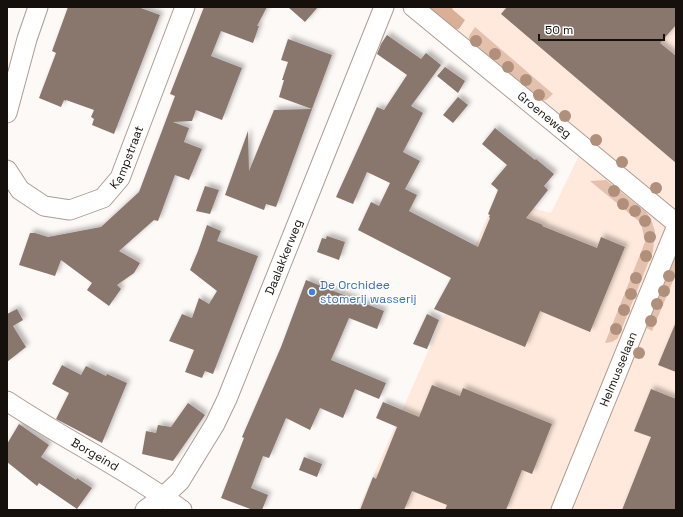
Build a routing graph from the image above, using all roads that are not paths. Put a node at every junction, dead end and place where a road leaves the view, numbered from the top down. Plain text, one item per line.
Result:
1 (38, 7) edge
2 (185, 7) edge
3 (384, 7) edge
4 (413, 7) edge
5 (7, 113) edge
6 (7, 170) edge
7 (676, 223) edge
8 (676, 228) edge
9 (7, 401) edge
10 (163, 496) junction
11 (145, 510) edge
12 (182, 510) edge
13 (561, 510) edge

1 - 5 street
2 - 6 street, Kampstraat
3 - 10 street, Daalakkerweg
4 - 7 street, Groeneweg
8 - 13 street, Helmusselaan
9 - 10 street, Borgeind
10 - 11 street
10 - 12 street, Borgeind

